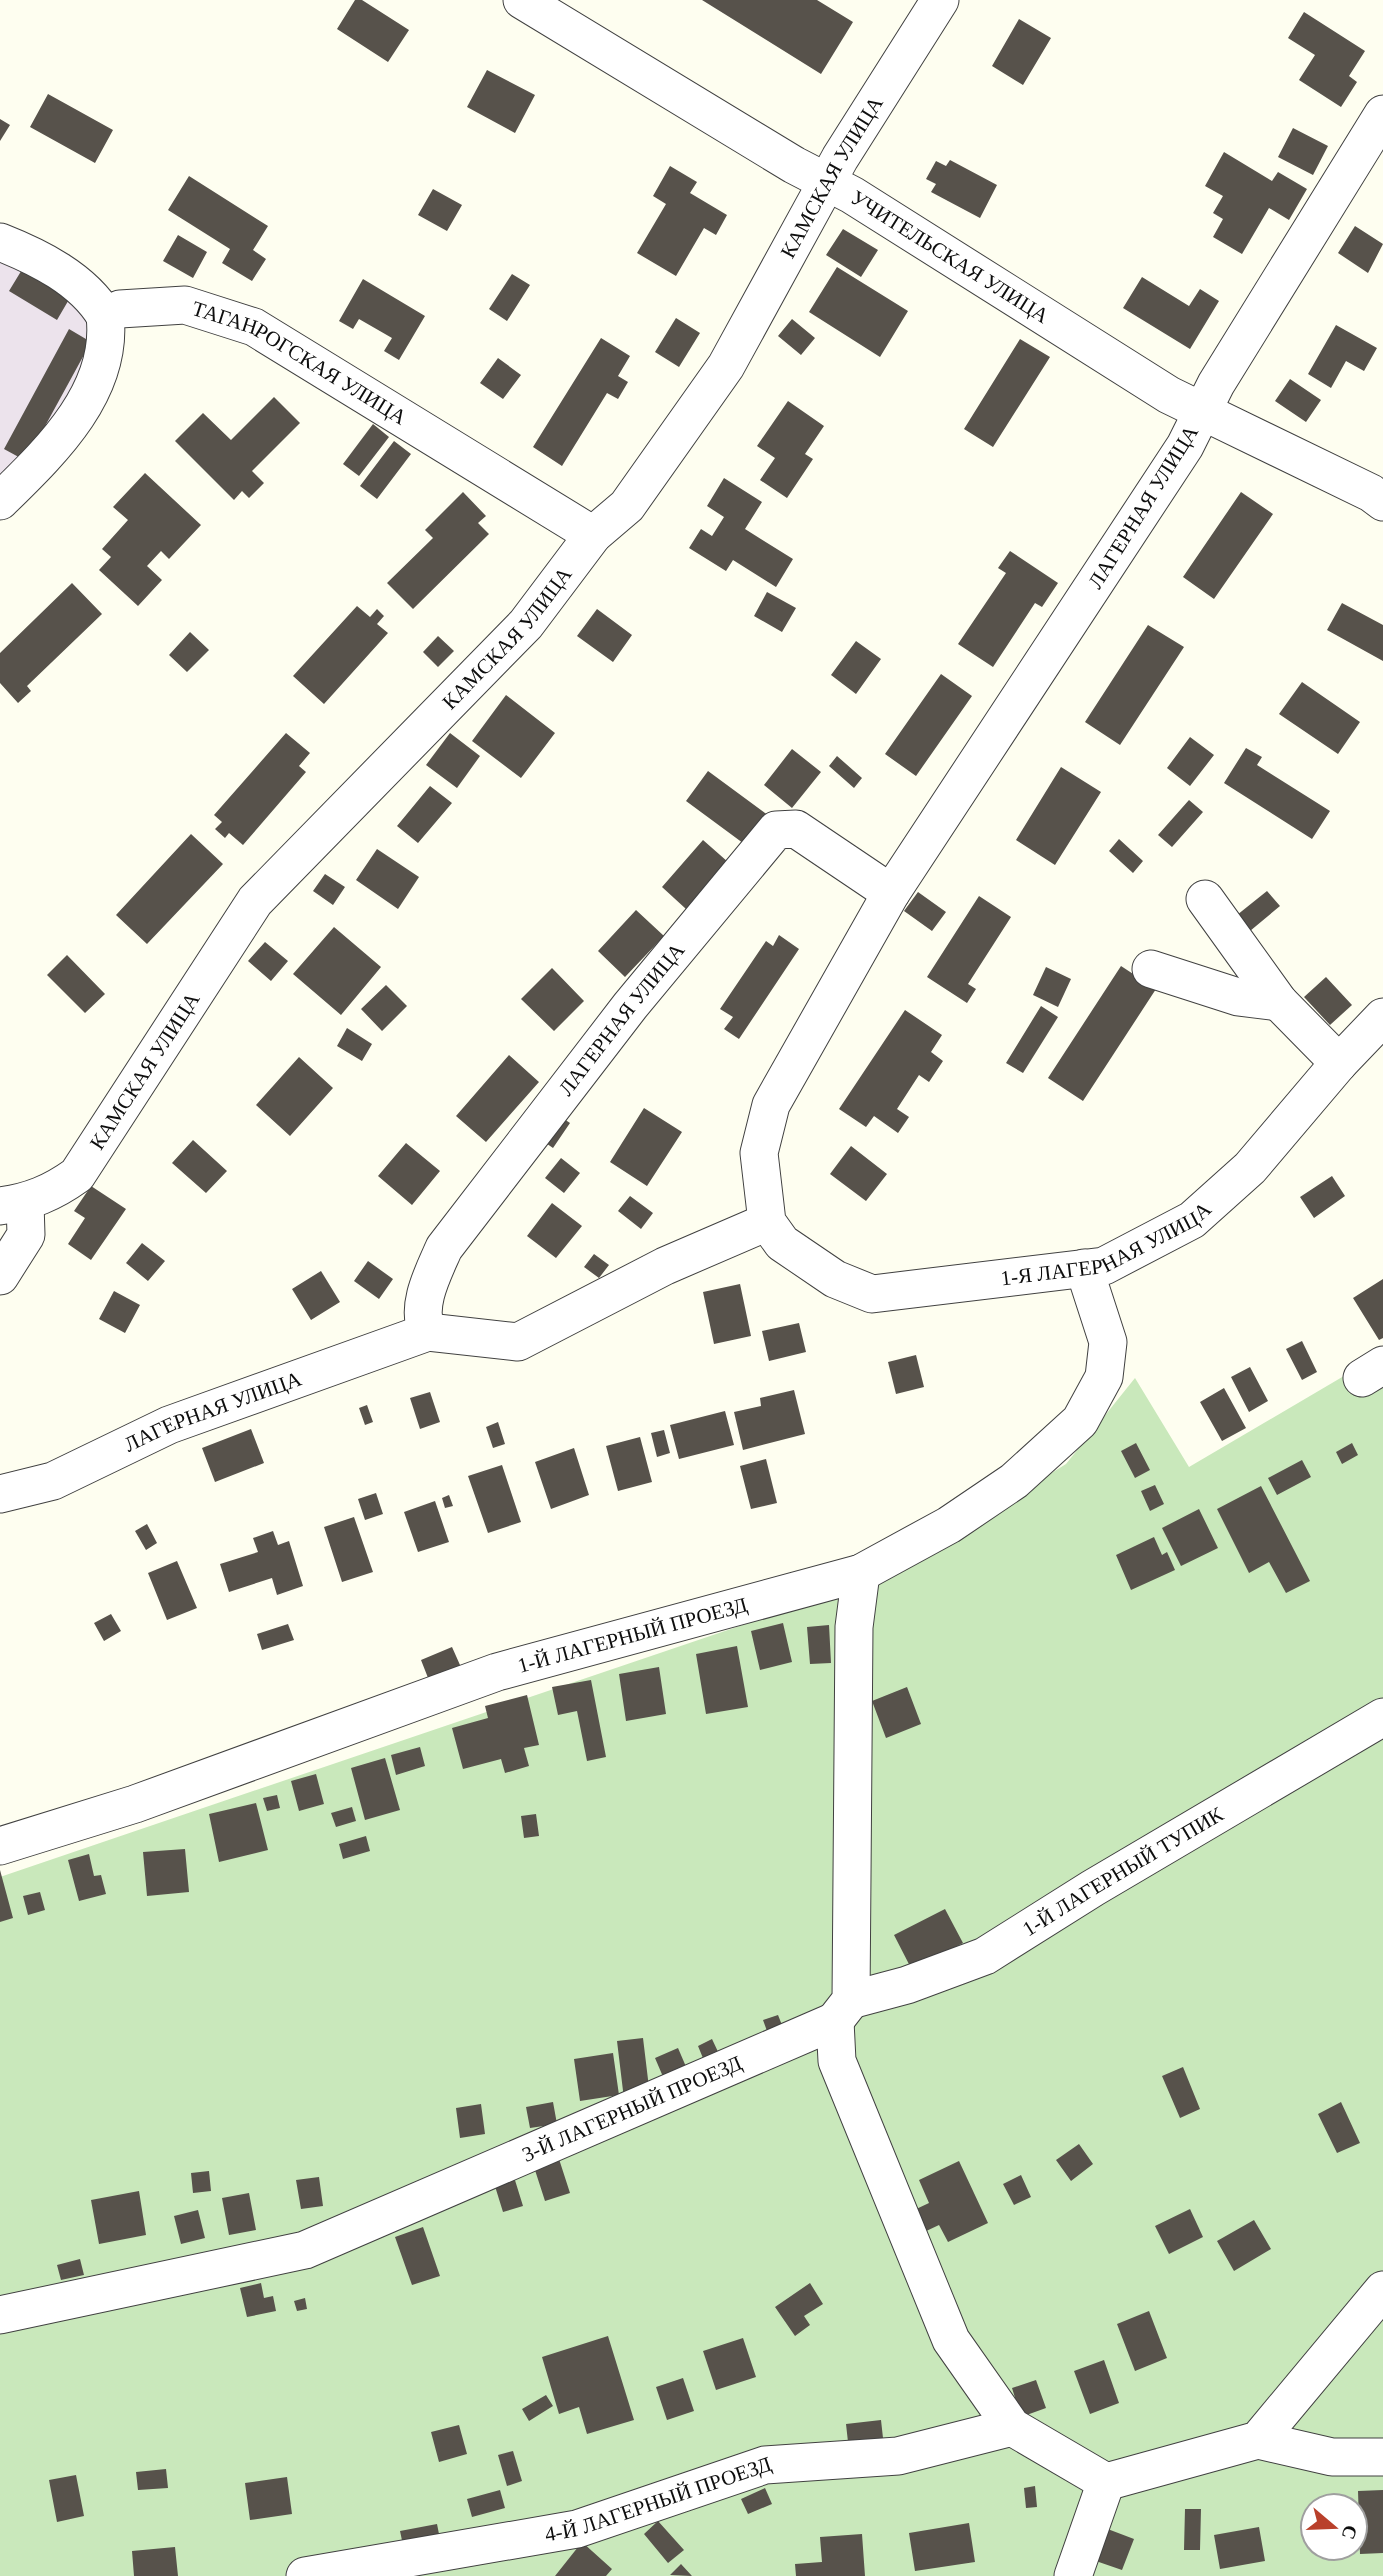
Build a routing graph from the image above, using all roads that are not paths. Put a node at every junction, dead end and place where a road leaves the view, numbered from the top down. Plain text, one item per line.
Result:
1 (522, 0) edge
2 (940, 0) edge
3 (1383, 114) edge
4 (828, 181) junction
5 (0, 242) edge
6 (105, 316) junction
7 (1202, 412) junction
8 (0, 501) edge
9 (1383, 502) edge
10 (593, 536) junction
11 (891, 894) junction
12 (1205, 899) dead end
13 (1151, 969) dead end
14 (1279, 1002) junction
15 (1380, 1029) edge
16 (1339, 1063) junction
17 (13, 1204) edge
18 (767, 1222) junction
19 (1084, 1268) junction
20 (0, 1276) edge
21 (428, 1332) junction
22 (0, 1494) edge
23 (861, 1573) junction
24 (1383, 1717) edge
25 (0, 1846) edge
26 (843, 2010) junction
27 (1383, 2290) edge
28 (0, 2315) edge
29 (1013, 2427) junction
30 (1258, 2440) junction
31 (1383, 2457) edge
32 (1106, 2482) junction
33 (305, 2576) edge
34 (1073, 2576) edge

1 - 4 street, УЧИТЕЛЬСКАЯ УЛИЦА
2 - 4 street, КАМСКАЯ УЛИЦА
3 - 7 street, ЛАГЕРНАЯ УЛИЦА
4 - 7 street, УЧИТЕЛЬСКАЯ УЛИЦА
4 - 10 street, КАМСКАЯ УЛИЦА
5 - 6 street
6 - 8 street
6 - 10 street, ТАГАНРОГСКАЯ УЛИЦА
7 - 9 street, УЧИТЕЛЬСКАЯ УЛИЦА
7 - 11 street, ЛАГЕРНАЯ УЛИЦА
10 - 17 street, КАМСКАЯ УЛИЦА
11 - 18 street, ЛАГЕРНАЯ УЛИЦА
11 - 21 street, ЛАГЕРНАЯ УЛИЦА
12 - 14 street
13 - 14 street
14 - 16 street
15 - 16 street, 1-Я ЛАГЕРНАЯ УЛИЦА
16 - 19 street, 1-Я ЛАГЕРНАЯ УЛИЦА
17 - 20 street
18 - 19 street, 1-Я ЛАГЕРНАЯ УЛИЦА
18 - 21 street, ЛАГЕРНАЯ УЛИЦА
19 - 23 street, 1-Й ЛАГЕРНЫЙ ПРОЕЗД
21 - 22 street, ЛАГЕРНАЯ УЛИЦА
23 - 25 street, 1-Й ЛАГЕРНЫЙ ПРОЕЗД
23 - 26 street
24 - 26 street, 1-Й ЛАГЕРНЫЙ ТУПИК
26 - 28 street, 3-Й ЛАГЕРНЫЙ ПРОЕЗД
26 - 29 street
27 - 30 street
29 - 32 street
29 - 33 street, 4-Й ЛАГЕРНЫЙ ПРОЕЗД
30 - 31 street
30 - 32 street
32 - 34 street

